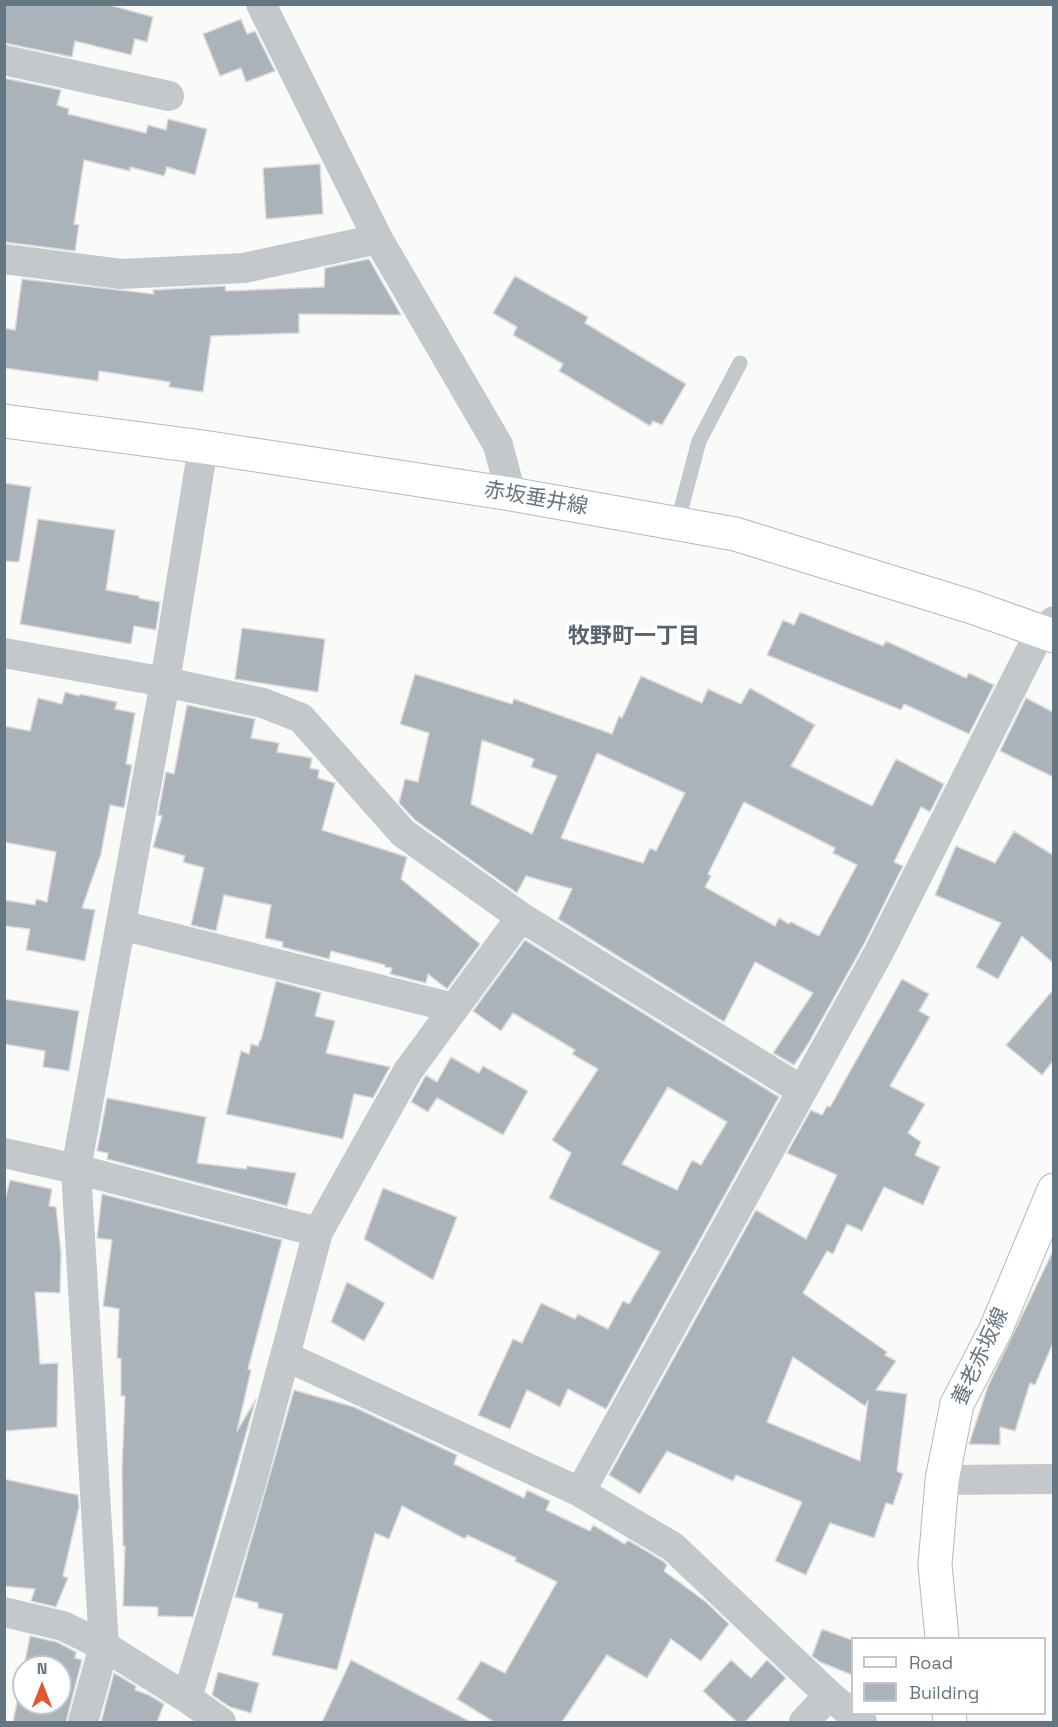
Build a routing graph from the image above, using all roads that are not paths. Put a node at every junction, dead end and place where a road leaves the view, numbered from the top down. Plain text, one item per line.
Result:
1 (261, 4) edge
2 (4, 60) edge
3 (169, 96) dead end
4 (378, 239) junction
5 (4, 259) edge
6 (740, 363) dead end
7 (4, 421) edge
8 (203, 447) junction
9 (511, 494) junction
10 (677, 524) junction
11 (1049, 630) edge
12 (4, 653) edge
13 (165, 682) junction
14 (521, 917) junction
15 (121, 925) junction
16 (454, 1008) junction
17 (801, 1090) junction
18 (4, 1153) edge
19 (76, 1169) junction
20 (1053, 1190) edge
21 (318, 1232) junction
22 (285, 1356) junction
23 (1053, 1479) edge
24 (942, 1480) junction
25 (580, 1492) junction
26 (4, 1612) edge
27 (942, 1637) edge
28 (104, 1646) junction
29 (829, 1695) junction
30 (187, 1698) junction
31 (851, 1714) edge
32 (83, 1722) edge
33 (221, 1722) edge
34 (804, 1722) edge

1 - 4 street
2 - 3 street
4 - 5 street
4 - 9 street
6 - 10 lane
7 - 8 main road, 赤坂垂井線
8 - 9 main road, 赤坂垂井線
8 - 13 street
9 - 10 main road, 赤坂垂井線
10 - 11 main road, 赤坂垂井線
11 - 17 street
12 - 13 street
13 - 14 street
13 - 15 street
14 - 16 street
14 - 17 street
15 - 16 street
15 - 19 street
16 - 21 street
17 - 25 street
18 - 19 street
19 - 21 street
19 - 28 street
20 - 24 main road, 養老赤坂線
21 - 22 street
22 - 25 street
22 - 30 street
23 - 24 street
24 - 27 main road, 養老赤坂線
25 - 29 street
26 - 28 street
28 - 30 street
28 - 32 street
29 - 31 street
29 - 34 street
30 - 33 street

